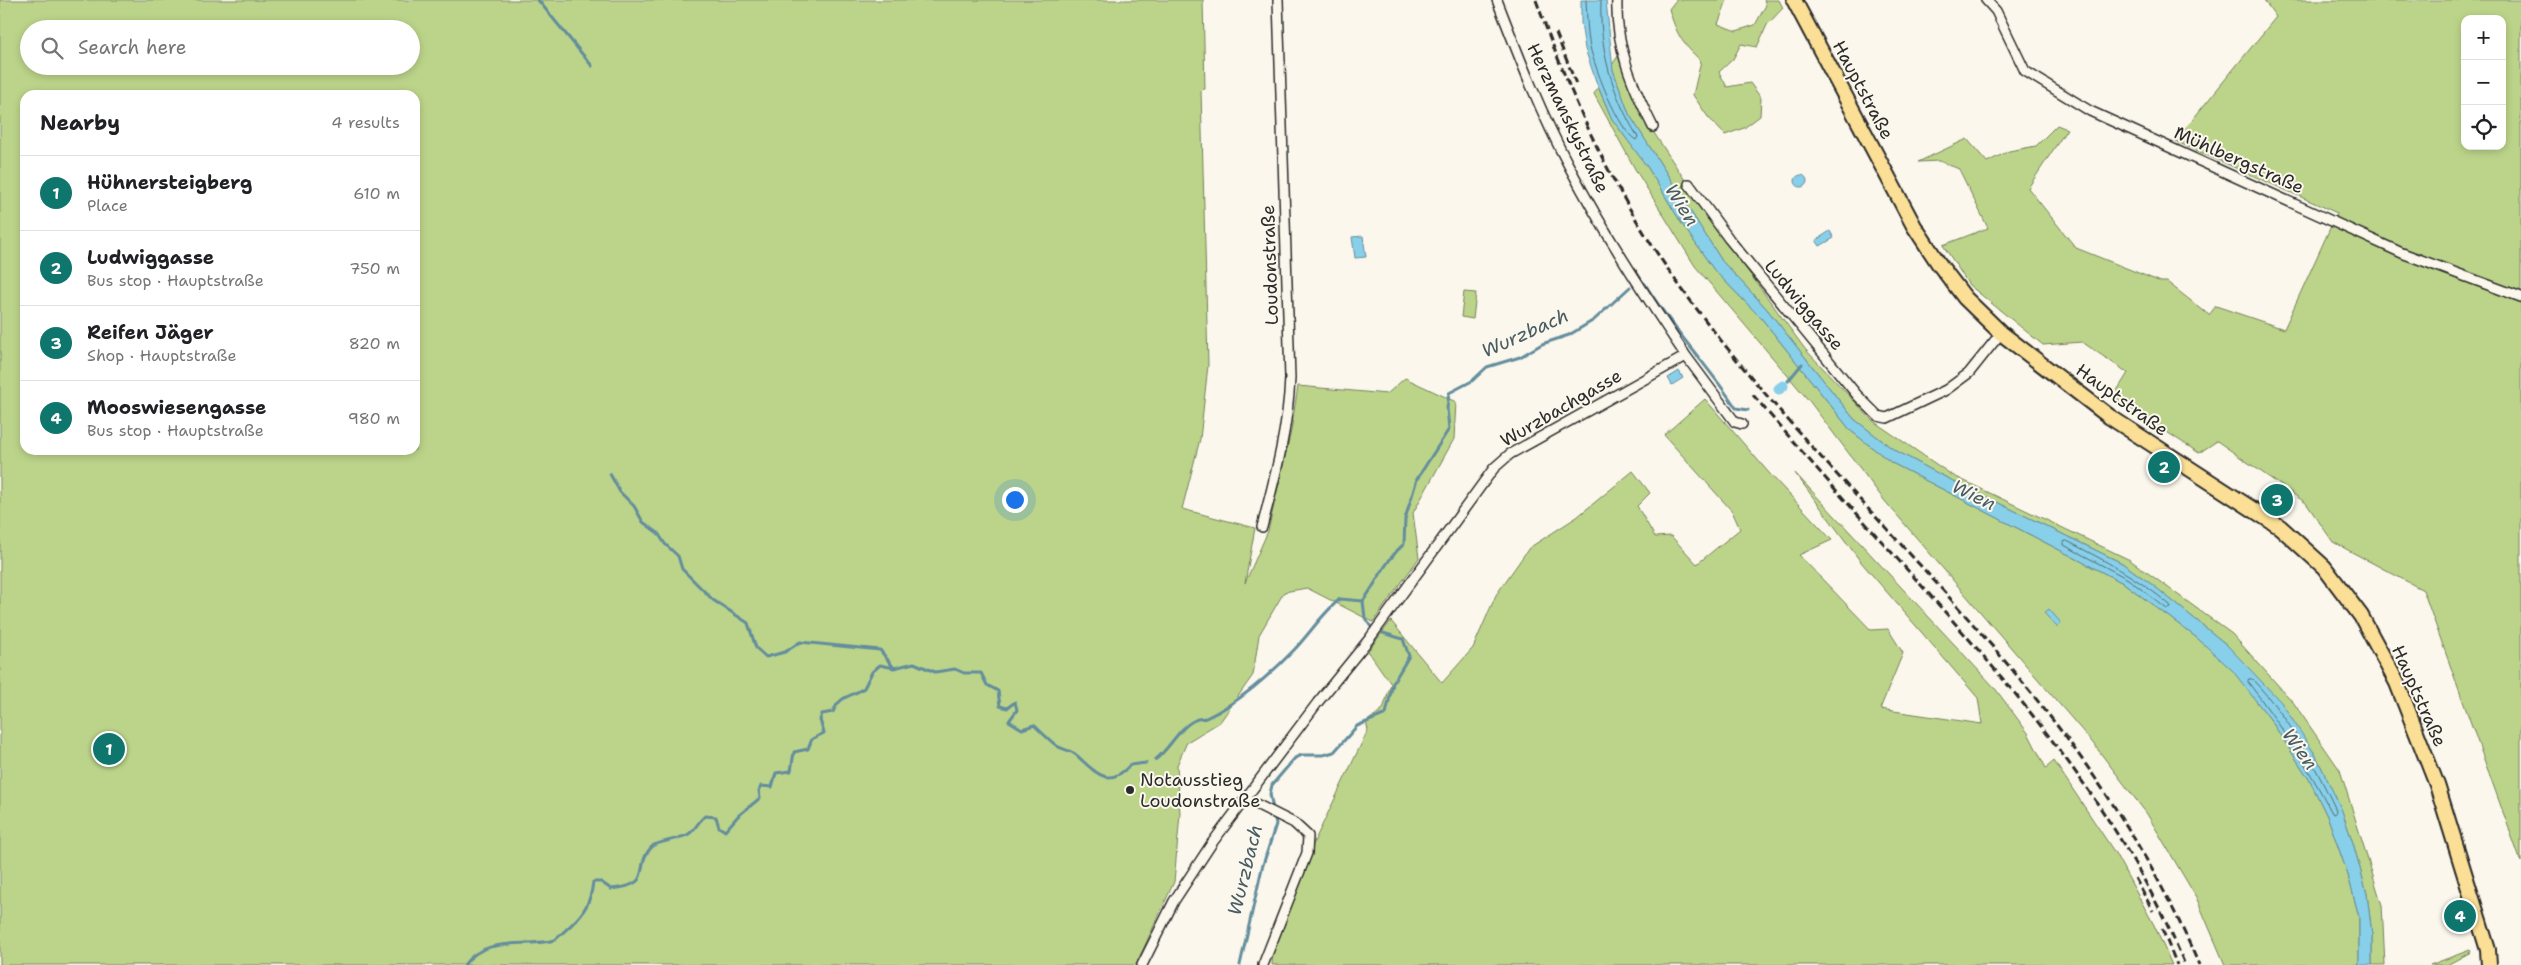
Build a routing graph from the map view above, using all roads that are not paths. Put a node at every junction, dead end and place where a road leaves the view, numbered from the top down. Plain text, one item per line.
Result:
1 (1278, 0) edge
2 (1497, 0) edge
3 (1617, 0) edge
4 (1794, 0) edge
5 (1986, 0) edge
6 (1653, 127) dead end
7 (1689, 184) dead end
8 (2521, 297) edge
9 (2001, 333) junction
10 (1686, 356) junction
11 (1742, 424) dead end
12 (1262, 527) dead end
13 (1246, 799) junction
14 (2488, 950) junction
15 (1142, 965) edge
16 (1263, 965) edge
17 (2489, 965) edge
18 (2497, 965) edge

1 - 12 street, Loudonstraße
2 - 10 street, Herzmanskystraße
3 - 6 street
4 - 9 main road, Hauptstraße
5 - 8 street, Mühlbergstraße
7 - 9 street, Ludwiggasse
9 - 14 main road, Hauptstraße
10 - 11 street
10 - 13 street, Wurzbachgasse
13 - 15 street, Wurzbachgasse
13 - 16 street
14 - 17 main road
14 - 18 main road

